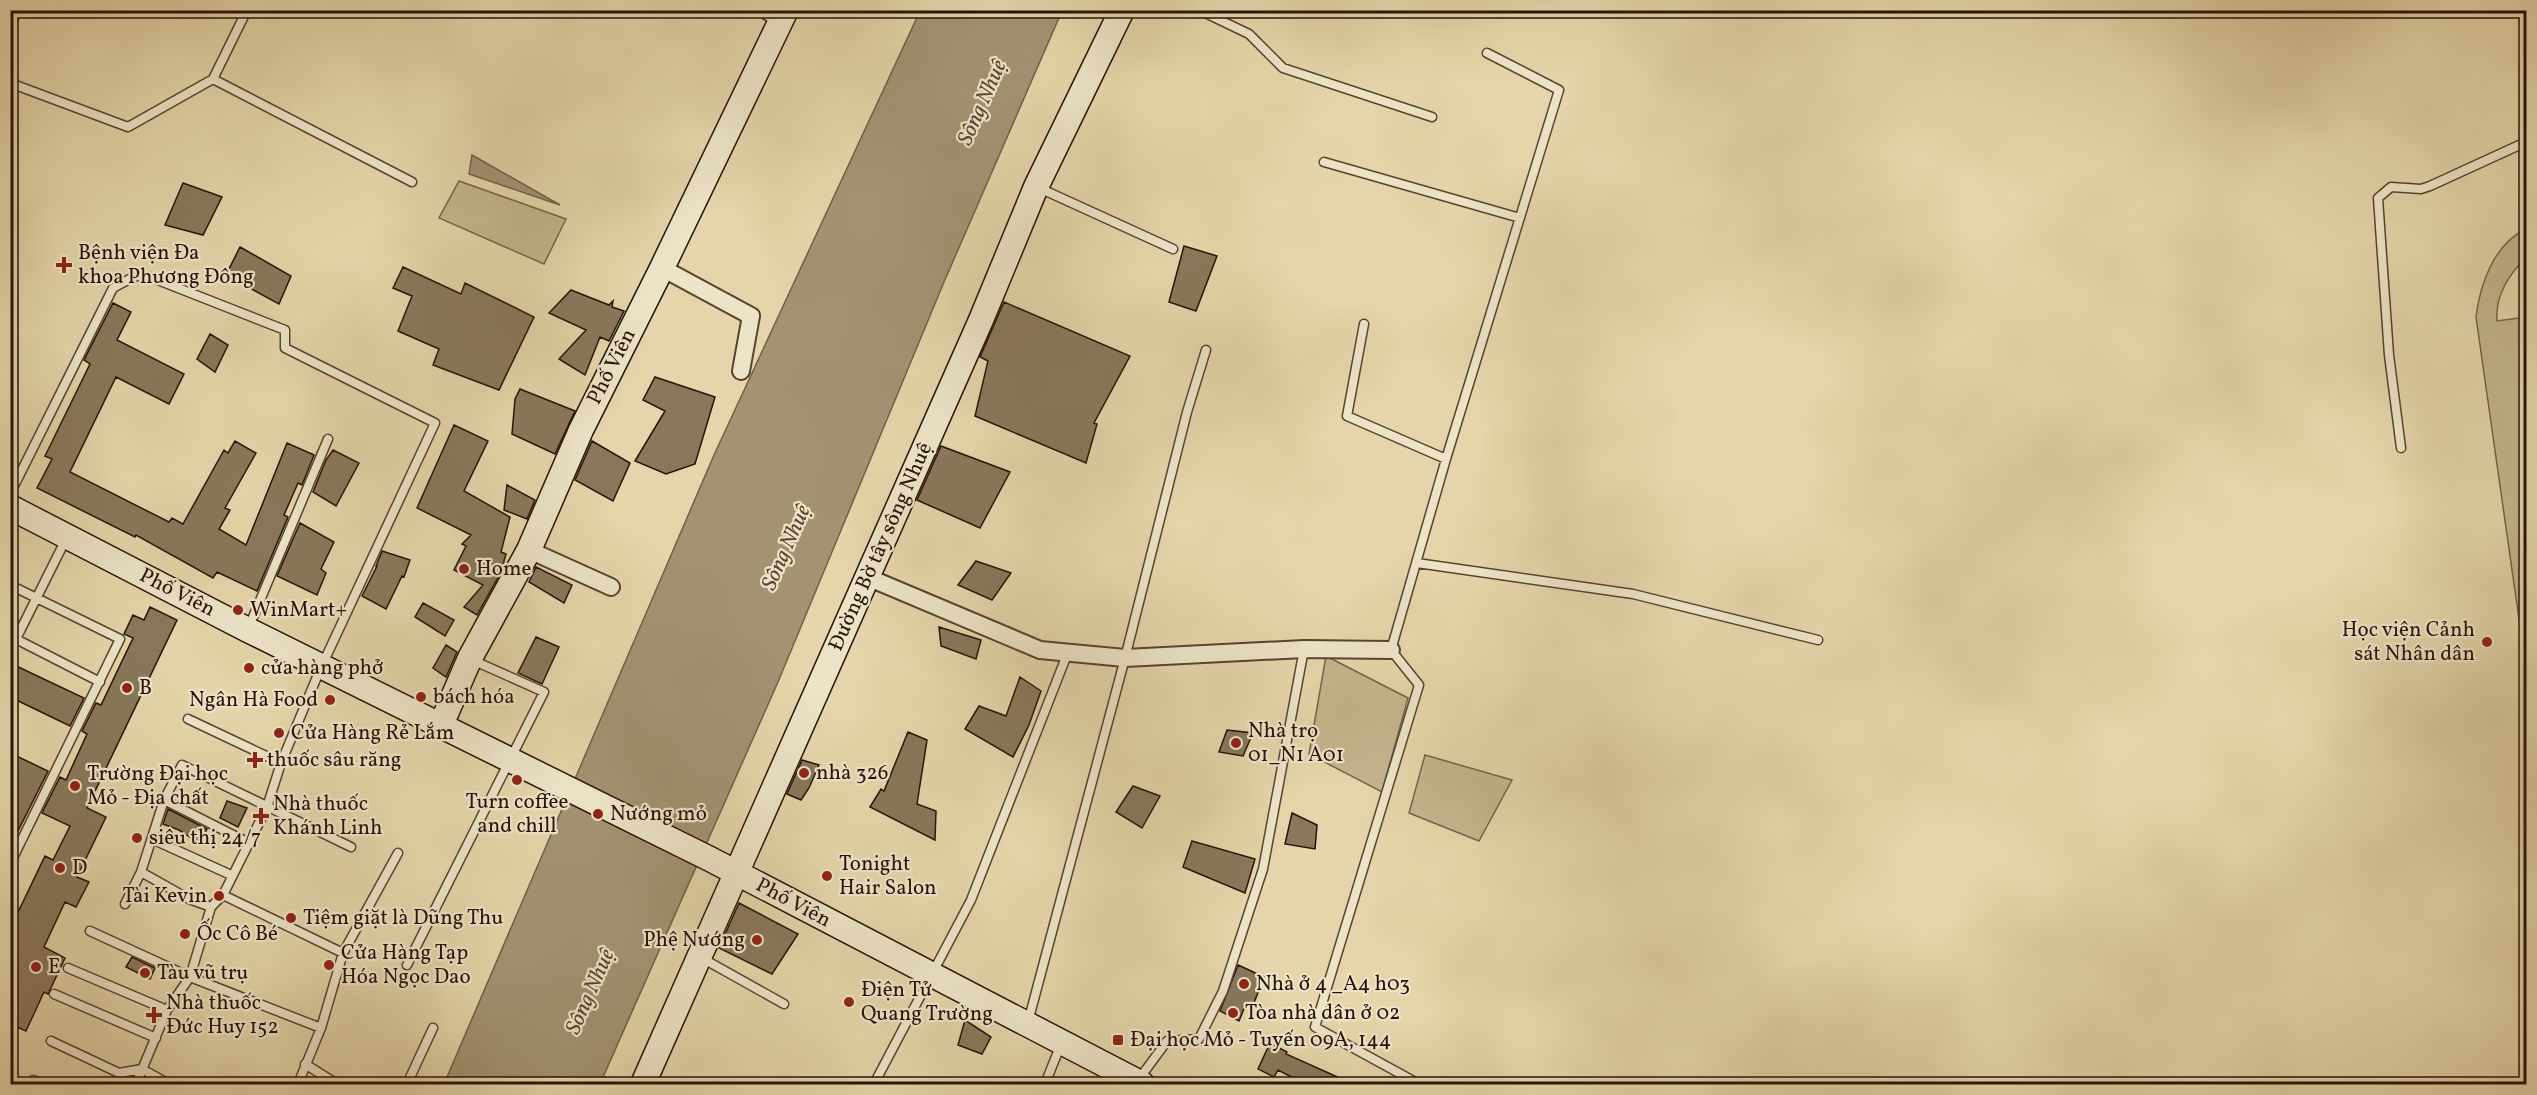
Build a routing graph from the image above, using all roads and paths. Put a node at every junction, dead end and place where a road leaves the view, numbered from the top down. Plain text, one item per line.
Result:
1 (18, 10) edge
2 (247, 10) edge
3 (1122, 10) edge
4 (1198, 10) edge
5 (778, 14) edge
6 (10, 26) edge
7 (1487, 53) dead end
8 (213, 79) junction
9 (10, 83) edge
10 (1432, 117) dead end
11 (2526, 142) edge
12 (1324, 162) dead end
13 (412, 182) dead end
14 (1036, 187) junction
15 (1520, 218) junction
16 (1173, 249) dead end
17 (662, 268) junction
18 (1364, 324) dead end
19 (1206, 350) dead end
20 (741, 370) dead end
21 (328, 439) dead end
22 (2401, 448) dead end
23 (1446, 459) junction
24 (10, 494) edge
25 (10, 507) edge
26 (67, 537) junction
27 (528, 550) junction
28 (1417, 563) junction
29 (867, 577) junction
30 (10, 585) edge
31 (611, 587) dead end
32 (36, 597) junction
33 (248, 630) junction
34 (13, 638) edge
35 (1818, 640) dead end
36 (1304, 649) junction
37 (1391, 650) junction
38 (1068, 652) junction
39 (470, 658) junction
40 (1125, 658) junction
41 (323, 666) junction
42 (100, 682) junction
43 (188, 718) dead end
44 (441, 725) junction
45 (510, 760) junction
46 (281, 763) junction
47 (164, 800) junction
48 (267, 807) junction
49 (152, 839) junction
50 (248, 842) junction
51 (14, 846) edge
52 (351, 847) dead end
53 (399, 853) dead end
54 (10, 864) edge
55 (141, 872) junction
56 (737, 873) junction
57 (231, 875) junction
58 (223, 895) junction
59 (125, 904) dead end
60 (211, 907) junction
61 (90, 931) dead end
62 (343, 952) junction
63 (699, 957) junction
64 (407, 966) dead end
65 (68, 968) dead end
66 (932, 976) junction
67 (190, 977) junction
68 (54, 994) dead end
69 (784, 1004) dead end
70 (167, 1010) junction
71 (1027, 1025) junction
72 (321, 1028) junction
73 (433, 1028) dead end
74 (156, 1038) junction
75 (51, 1041) dead end
76 (1062, 1044) junction
77 (305, 1064) junction
78 (142, 1069) junction
79 (33, 1080) dead end
80 (1140, 1083) edge
81 (43, 1084) edge
82 (136, 1084) edge
83 (169, 1084) edge
84 (298, 1084) edge
85 (337, 1084) edge
86 (407, 1084) edge
87 (643, 1084) edge
88 (874, 1084) edge
89 (1045, 1084) edge
90 (1419, 1084) edge

1 - 6 lane
2 - 8 lane
3 - 14 street, Đường Bờ tây sông Nhuệ
4 - 10 lane
5 - 17 street, Phố Viên
7 - 15 lane
8 - 9 lane
8 - 13 lane
11 - 22 lane
12 - 15 lane
14 - 16 lane
14 - 29 street, Đường Bờ tây sông Nhuệ
15 - 23 lane
17 - 20 street
17 - 27 street, Phố Viên
18 - 23 lane
19 - 40 lane
21 - 33 lane
23 - 28 lane
24 - 41 lane
25 - 26 street, Phố Viên
26 - 32 lane
26 - 33 street, Phố Viên
27 - 31 street
27 - 39 street, Phố Viên
28 - 35 lane
28 - 37 lane
29 - 38 street
29 - 56 street, Đường Bờ tây sông Nhuệ
30 - 32 lane
32 - 34 lane
32 - 42 lane
33 - 41 street, Phố Viên
34 - 42 lane
36 - 37 street
36 - 40 street
36 - 80 lane
37 - 90 lane
38 - 40 street
38 - 66 lane
39 - 44 street, Phố Viên
39 - 45 lane
40 - 71 lane
41 - 44 street, Phố Viên
41 - 46 lane
42 - 51 lane
43 - 46 lane
44 - 45 street, Phố Viên
45 - 56 street, Phố Viên
45 - 64 lane
46 - 48 lane
47 - 48 lane
47 - 49 lane
47 - 50 lane
48 - 50 lane
48 - 52 lane
49 - 55 lane
49 - 57 lane
50 - 57 lane
51 - 54 lane
53 - 62 lane
55 - 59 lane
55 - 60 lane
56 - 63 street, Đường Bờ tây sông Nhuệ
56 - 66 street, Phố Viên
57 - 58 lane
58 - 60 lane
58 - 62 lane
60 - 67 lane
61 - 67 lane
62 - 72 lane
63 - 69 lane
63 - 87 street, Đường Bờ tây sông Nhuệ
65 - 70 lane
66 - 71 street, Phố Viên
66 - 88 lane
67 - 70 lane
67 - 72 lane
68 - 74 lane
70 - 74 lane
71 - 76 street, Phố Viên
72 - 77 lane
73 - 86 lane
74 - 78 lane
75 - 78 lane
76 - 80 street, Phố Viên
76 - 89 lane
77 - 84 lane
77 - 85 lane
78 - 82 lane
78 - 83 lane
79 - 81 lane

